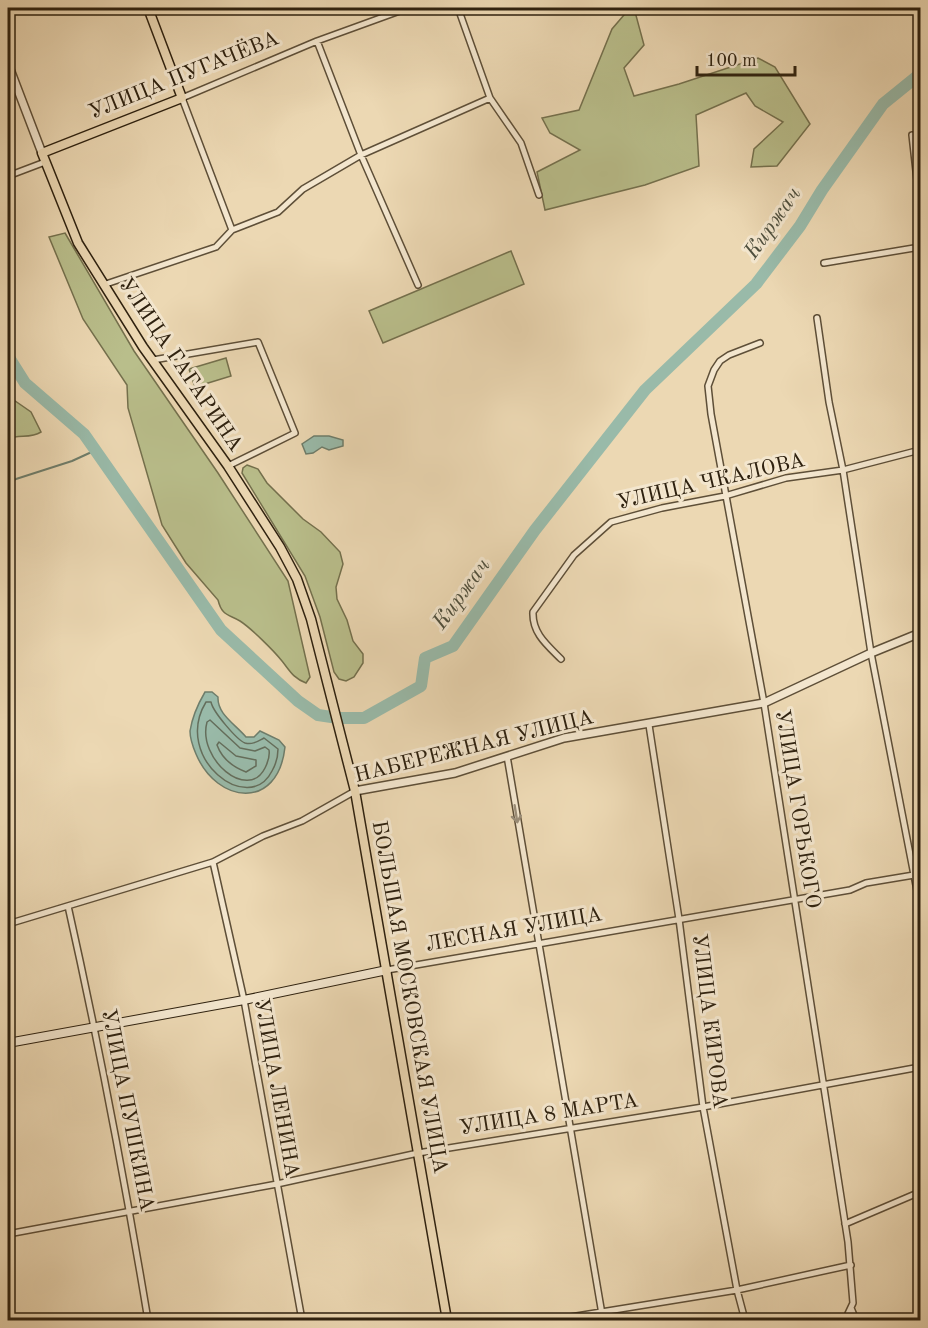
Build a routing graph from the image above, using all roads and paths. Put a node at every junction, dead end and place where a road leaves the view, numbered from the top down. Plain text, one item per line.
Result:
1 (148, 8) edge
2 (408, 8) edge
3 (458, 8) edge
4 (317, 41) junction
5 (8, 64) edge
6 (182, 98) junction
7 (490, 98) junction
8 (912, 135) dead end
9 (42, 153) junction
10 (361, 154) junction
11 (45, 162) junction
12 (8, 176) edge
13 (539, 195) dead end
14 (921, 207) edge
15 (232, 230) junction
16 (921, 247) edge
17 (824, 263) dead end
18 (103, 285) junction
19 (418, 285) dead end
20 (817, 318) dead end
21 (760, 343) dead end
22 (153, 360) junction
23 (921, 450) edge
24 (228, 466) junction
25 (843, 470) junction
26 (724, 496) junction
27 (921, 633) edge
28 (871, 653) junction
29 (561, 659) dead end
30 (326, 682) joint
31 (764, 703) junction
32 (649, 725) junction
33 (507, 756) junction
34 (355, 791) junction
35 (213, 862) junction
36 (918, 875) edge
37 (795, 899) junction
38 (68, 906) junction
39 (921, 906) edge
40 (679, 919) junction
41 (8, 924) edge
42 (538, 944) junction
43 (387, 970) junction
44 (244, 1000) junction
45 (95, 1027) junction
46 (8, 1043) edge
47 (921, 1067) edge
48 (824, 1085) junction
49 (703, 1107) junction
50 (569, 1128) junction
51 (418, 1153) junction
52 (277, 1184) junction
53 (921, 1192) edge
54 (130, 1211) junction
55 (845, 1224) junction
56 (8, 1234) edge
57 (851, 1266) junction
58 (737, 1290) junction
59 (851, 1308) junction
60 (8, 1312) edge
61 (601, 1312) junction
62 (9, 1320) edge
63 (148, 1320) edge
64 (302, 1320) edge
65 (447, 1320) edge
66 (552, 1320) edge
67 (603, 1320) edge
68 (745, 1320) edge
69 (845, 1320) edge
70 (856, 1320) edge

1 - 6 main road
2 - 4 street, УЛИЦА ПУГАЧЁВА
3 - 7 street
4 - 6 street, УЛИЦА ПУГАЧЁВА
4 - 10 street
5 - 9 street, УЛИЦА ГАГАРИНА
6 - 9 main road, УЛИЦА ПУГАЧЁВА
6 - 15 street
7 - 10 street
7 - 13 street
8 - 14 street
9 - 11 main road, УЛИЦА ГАГАРИНА
10 - 15 street
10 - 19 street
11 - 12 street
11 - 18 main road, УЛИЦА ГАГАРИНА
15 - 18 street
16 - 17 street
18 - 22 main road, УЛИЦА ГАГАРИНА
20 - 25 street
21 - 26 street, УЛИЦА ГОРЬКОГО
22 - 24 main road, УЛИЦА ГАГАРИНА
22 - 24 street
23 - 25 street, УЛИЦА ЧКАЛОВА
24 - 30 main road, УЛИЦА ГАГАРИНА
25 - 26 street, УЛИЦА ЧКАЛОВА
25 - 28 street
26 - 29 street, УЛИЦА ЧКАЛОВА
26 - 31 street, УЛИЦА ГОРЬКОГО
27 - 28 street, НАБЕРЕЖНАЯ УЛИЦА
28 - 31 street, НАБЕРЕЖНАЯ УЛИЦА
28 - 36 street
30 - 34 main road, БОЛЬШАЯ МОСКОВСКАЯ УЛИЦА
31 - 32 street, НАБЕРЕЖНАЯ УЛИЦА
31 - 37 street, УЛИЦА ГОРЬКОГО
32 - 33 street, НАБЕРЕЖНАЯ УЛИЦА
32 - 40 street, УЛИЦА КИРОВА
33 - 34 street, НАБЕРЕЖНАЯ УЛИЦА
33 -> 42 street
34 - 35 street, НАБЕРЕЖНАЯ УЛИЦА
34 - 43 main road, БОЛЬШАЯ МОСКОВСКАЯ УЛИЦА
35 - 38 street, НАБЕРЕЖНАЯ УЛИЦА
35 - 44 street, УЛИЦА ЛЕНИНА
36 - 37 street, ЛЕСНАЯ УЛИЦА
36 - 39 street
37 - 40 street, ЛЕСНАЯ УЛИЦА
37 - 48 street, УЛИЦА ГОРЬКОГО
38 - 41 street, НАБЕРЕЖНАЯ УЛИЦА
38 - 45 street, УЛИЦА ПУШКИНА
40 - 42 street, ЛЕСНАЯ УЛИЦА
40 - 49 street, УЛИЦА КИРОВА
42 - 43 street, ЛЕСНАЯ УЛИЦА
42 - 50 street
43 - 44 main road, ЛЕСНАЯ УЛИЦА
43 - 51 main road, БОЛЬШАЯ МОСКОВСКАЯ УЛИЦА
44 - 45 main road, ЛЕСНАЯ УЛИЦА
44 - 52 street, УЛИЦА ЛЕНИНА
45 - 46 main road, ЛЕСНАЯ УЛИЦА
45 - 54 street, УЛИЦА ПУШКИНА
47 - 48 street, УЛИЦА 8 МАРТА
48 - 49 street, УЛИЦА 8 МАРТА
48 - 55 street, УЛИЦА ГОРЬКОГО
49 - 50 street, УЛИЦА 8 МАРТА
49 - 58 street, УЛИЦА КИРОВА
50 - 51 street, УЛИЦА 8 МАРТА
50 - 61 street
51 - 52 street, УЛИЦА 8 МАРТА
51 - 65 main road, БОЛЬШАЯ МОСКОВСКАЯ УЛИЦА
52 - 54 street, УЛИЦА 8 МАРТА
52 - 64 street, УЛИЦА ЛЕНИНА
53 - 55 street
54 - 56 street, УЛИЦА 8 МАРТА
54 - 63 street, УЛИЦА ПУШКИНА
55 - 57 street, УЛИЦА ГОРЬКОГО
57 - 58 street
57 - 59 street, УЛИЦА ГОРЬКОГО
58 - 61 street
58 - 68 street, УЛИЦА КИРОВА
59 - 69 street, УЛИЦА ГОРЬКОГО
59 - 70 street, УЛИЦА ГОРЬКОГО
60 - 62 street
61 - 66 street
61 - 67 street

